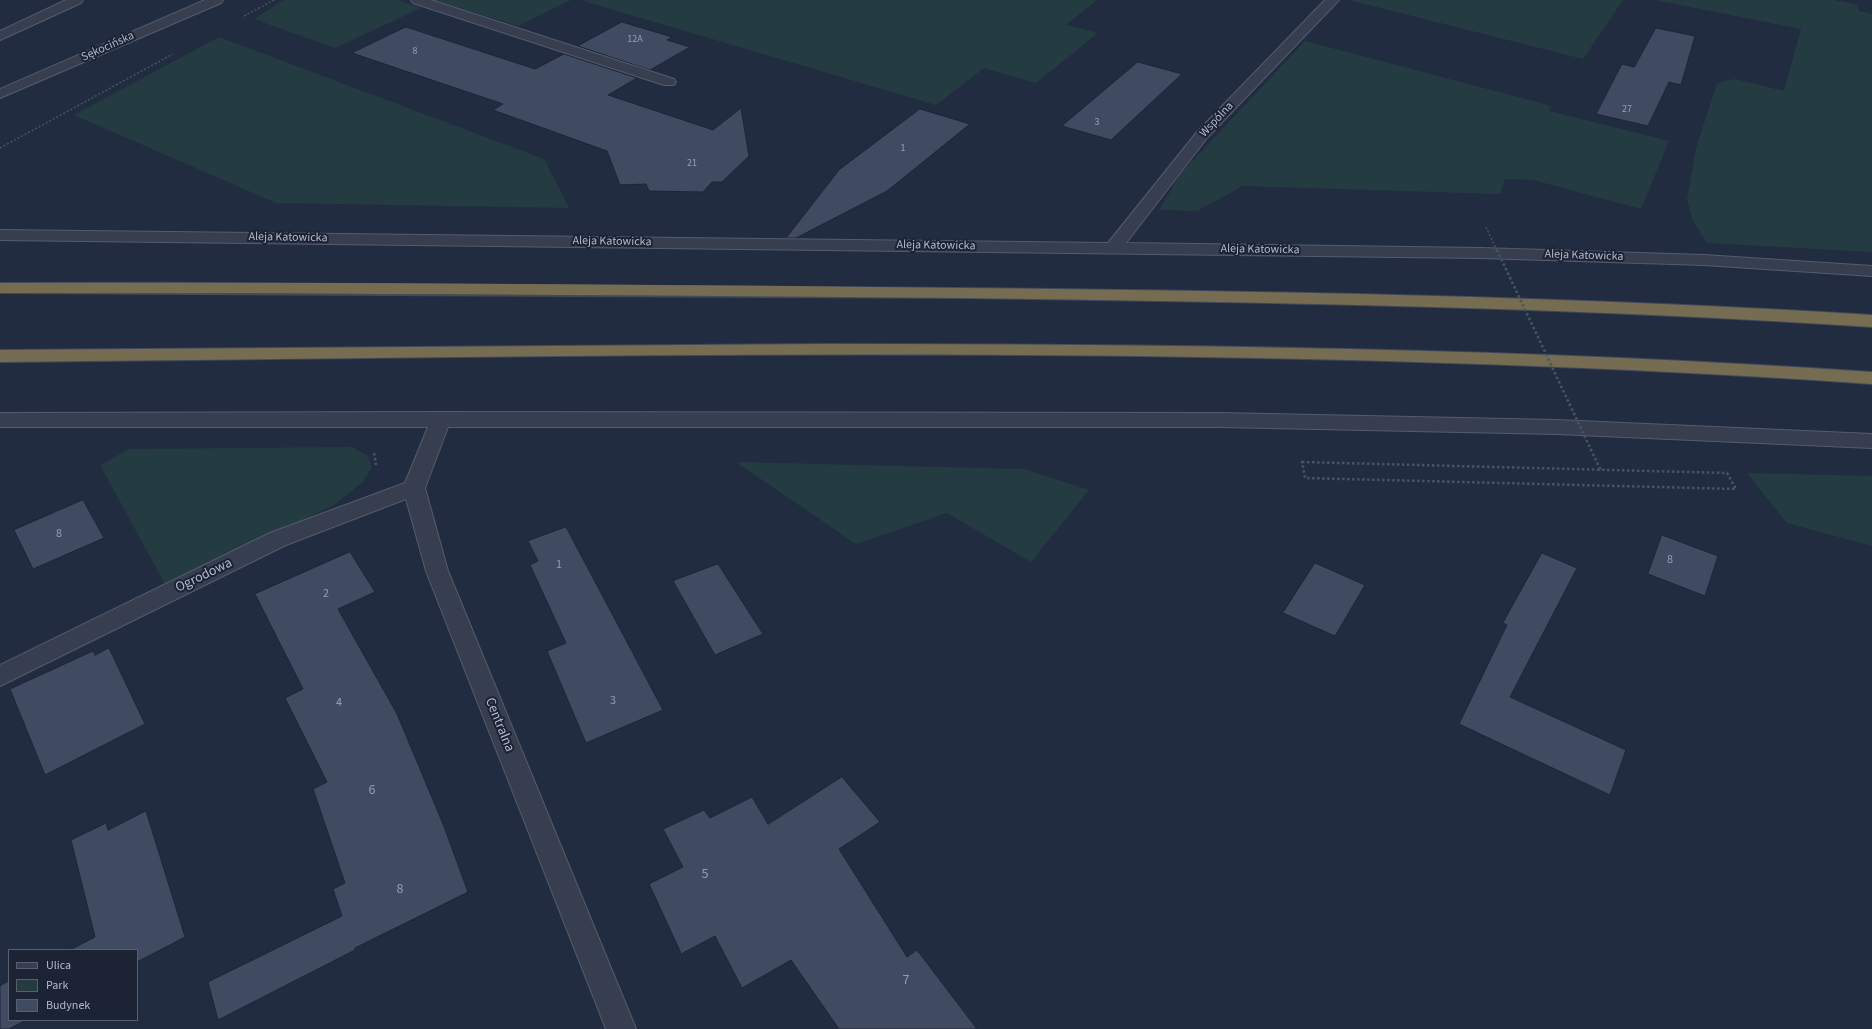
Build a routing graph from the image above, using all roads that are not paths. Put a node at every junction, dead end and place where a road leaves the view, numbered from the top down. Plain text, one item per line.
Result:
1 (76, 0) edge
2 (216, 0) edge
3 (418, 0) edge
4 (1332, 0) edge
5 (0, 36) edge
6 (669, 82) dead end
7 (0, 94) edge
8 (0, 235) edge
9 (1113, 248) junction
10 (1872, 271) edge
11 (0, 288) edge
12 (1872, 321) edge
13 (0, 356) edge
14 (1872, 378) edge
15 (441, 418) junction
16 (0, 420) edge
17 (1872, 441) edge
18 (414, 488) junction
19 (0, 676) edge
20 (621, 1029) edge

1 - 5 street
2 - 7 street, Sękocińska
3 - 6 street
4 - 9 street, Wspólna
8 - 9 street, Aleja Katowicka
9 - 10 street, Aleja Katowicka
11 - 12 highway
13 - 14 highway
15 - 16 street
15 - 17 street
15 - 18 street
18 - 19 street, Ogrodowa
18 - 20 street, Centralna

